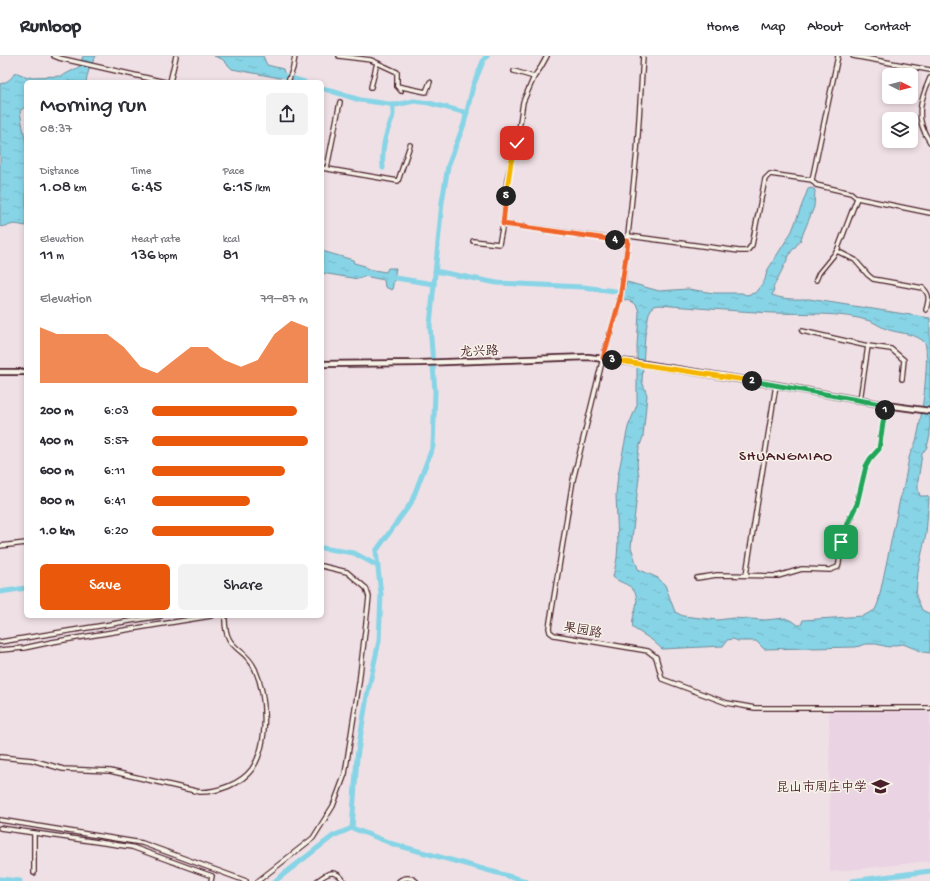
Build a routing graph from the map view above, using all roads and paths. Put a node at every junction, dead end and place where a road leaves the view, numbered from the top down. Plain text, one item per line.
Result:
1 (54, 56) edge
2 (176, 56) edge
3 (295, 56) edge
4 (339, 56) edge
5 (547, 56) edge
6 (644, 56) edge
7 (838, 56) edge
8 (852, 56) edge
9 (377, 63) junction
10 (930, 70) edge
11 (514, 71) dead end
12 (534, 77) junction
13 (930, 78) edge
14 (156, 80) edge
15 (170, 80) edge
16 (289, 80) edge
17 (430, 82) dead end
18 (396, 86) junction
19 (371, 88) dead end
20 (401, 91) dead end
21 (340, 102) dead end
22 (930, 142) edge
23 (410, 144) dead end
24 (327, 168) joint
25 (812, 180) junction
26 (857, 198) junction
27 (930, 213) edge
28 (503, 224) junction
29 (629, 236) junction
30 (473, 241) dead end
31 (628, 241) junction
32 (837, 251) junction
33 (816, 280) dead end
34 (926, 310) dead end
35 (802, 331) dead end
36 (868, 346) junction
37 (603, 358) junction
38 (636, 363) joint
39 (324, 364) edge
40 (645, 364) joint
41 (0, 372) edge
42 (24, 372) edge
43 (902, 379) dead end
44 (776, 385) junction
45 (860, 400) junction
46 (886, 405) junction
47 (930, 411) edge
48 (24, 543) edge
49 (0, 546) edge
50 (324, 566) edge
51 (746, 575) junction
52 (697, 578) dead end
53 (149, 618) edge
54 (199, 618) edge
55 (225, 618) edge
56 (0, 642) edge
57 (0, 650) edge
58 (930, 708) edge
59 (0, 757) edge
60 (0, 820) edge
61 (0, 828) edge
62 (34, 833) junction
63 (34, 873) dead end
64 (211, 881) edge
65 (246, 881) edge
66 (258, 881) edge
67 (317, 881) edge
68 (344, 881) edge
69 (399, 881) edge
70 (416, 881) edge

1 - 14 street
2 - 15 street
3 - 16 street
4 - 9 street
5 - 12 street
6 - 29 street, 果园路
7 - 25 street
8 - 10 street
9 - 18 street
9 - 19 street
11 - 12 street
12 - 28 street
13 - 22 street
17 - 18 street
18 - 20 street
21 - 24 street
23 - 24 street
25 - 26 street
25 - 29 street
26 - 27 street
26 - 32 street
28 - 30 street
28 - 31 street
29 - 31 street, 果园路
31 - 37 street, 果园路
32 - 33 street
32 - 34 street
35 - 36 street
36 - 43 street
36 - 45 street
37 - 38 street, 龙兴路
37 - 39 street, 龙兴路
37 - 58 street, 果园路
38 - 40 main road
40 - 44 street
41 - 42 street
44 - 45 street
44 - 51 street
45 - 46 street
46 - 47 street
46 - 51 street
48 - 49 street
50 - 66 street
51 - 52 street
53 - 56 street
54 - 57 street
55 - 59 street
60 - 65 street
61 - 62 street
62 - 63 street
62 - 64 street
67 - 68 street
69 - 70 street

